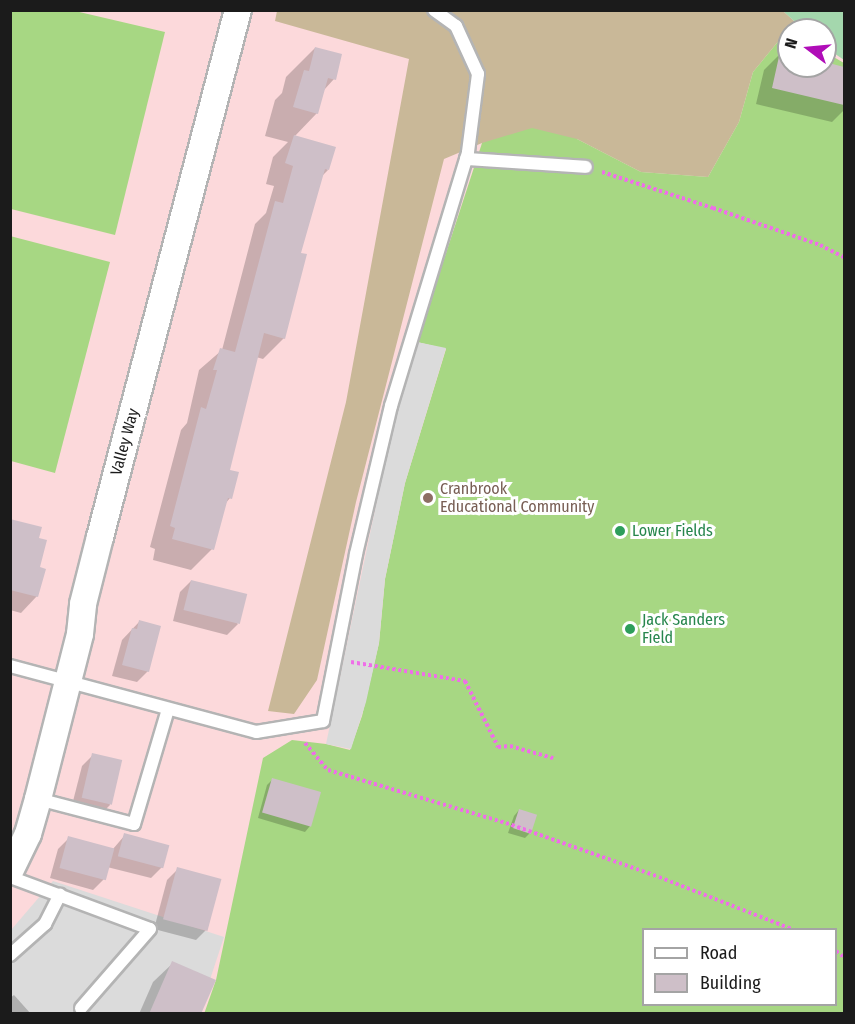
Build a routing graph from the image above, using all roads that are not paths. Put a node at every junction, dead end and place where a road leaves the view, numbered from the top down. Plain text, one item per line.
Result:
1 (238, 10) edge
2 (434, 10) edge
3 (466, 159) junction
4 (586, 167) road end
5 (10, 666) edge
6 (67, 681) junction
7 (168, 709) junction
8 (38, 799) junction
9 (10, 872) edge
10 (10, 877) edge
11 (60, 895) junction
12 (10, 955) edge
13 (81, 1008) dead end

1 - 6 street, Valley Way
2 - 3 lane
3 - 4 lane
3 - 7 lane
5 - 6 lane
6 - 7 lane
6 - 8 street, Valley Way
7 - 8 lane
8 - 9 street, Valley Way
10 - 11 lane
11 - 12 lane
11 - 13 lane

